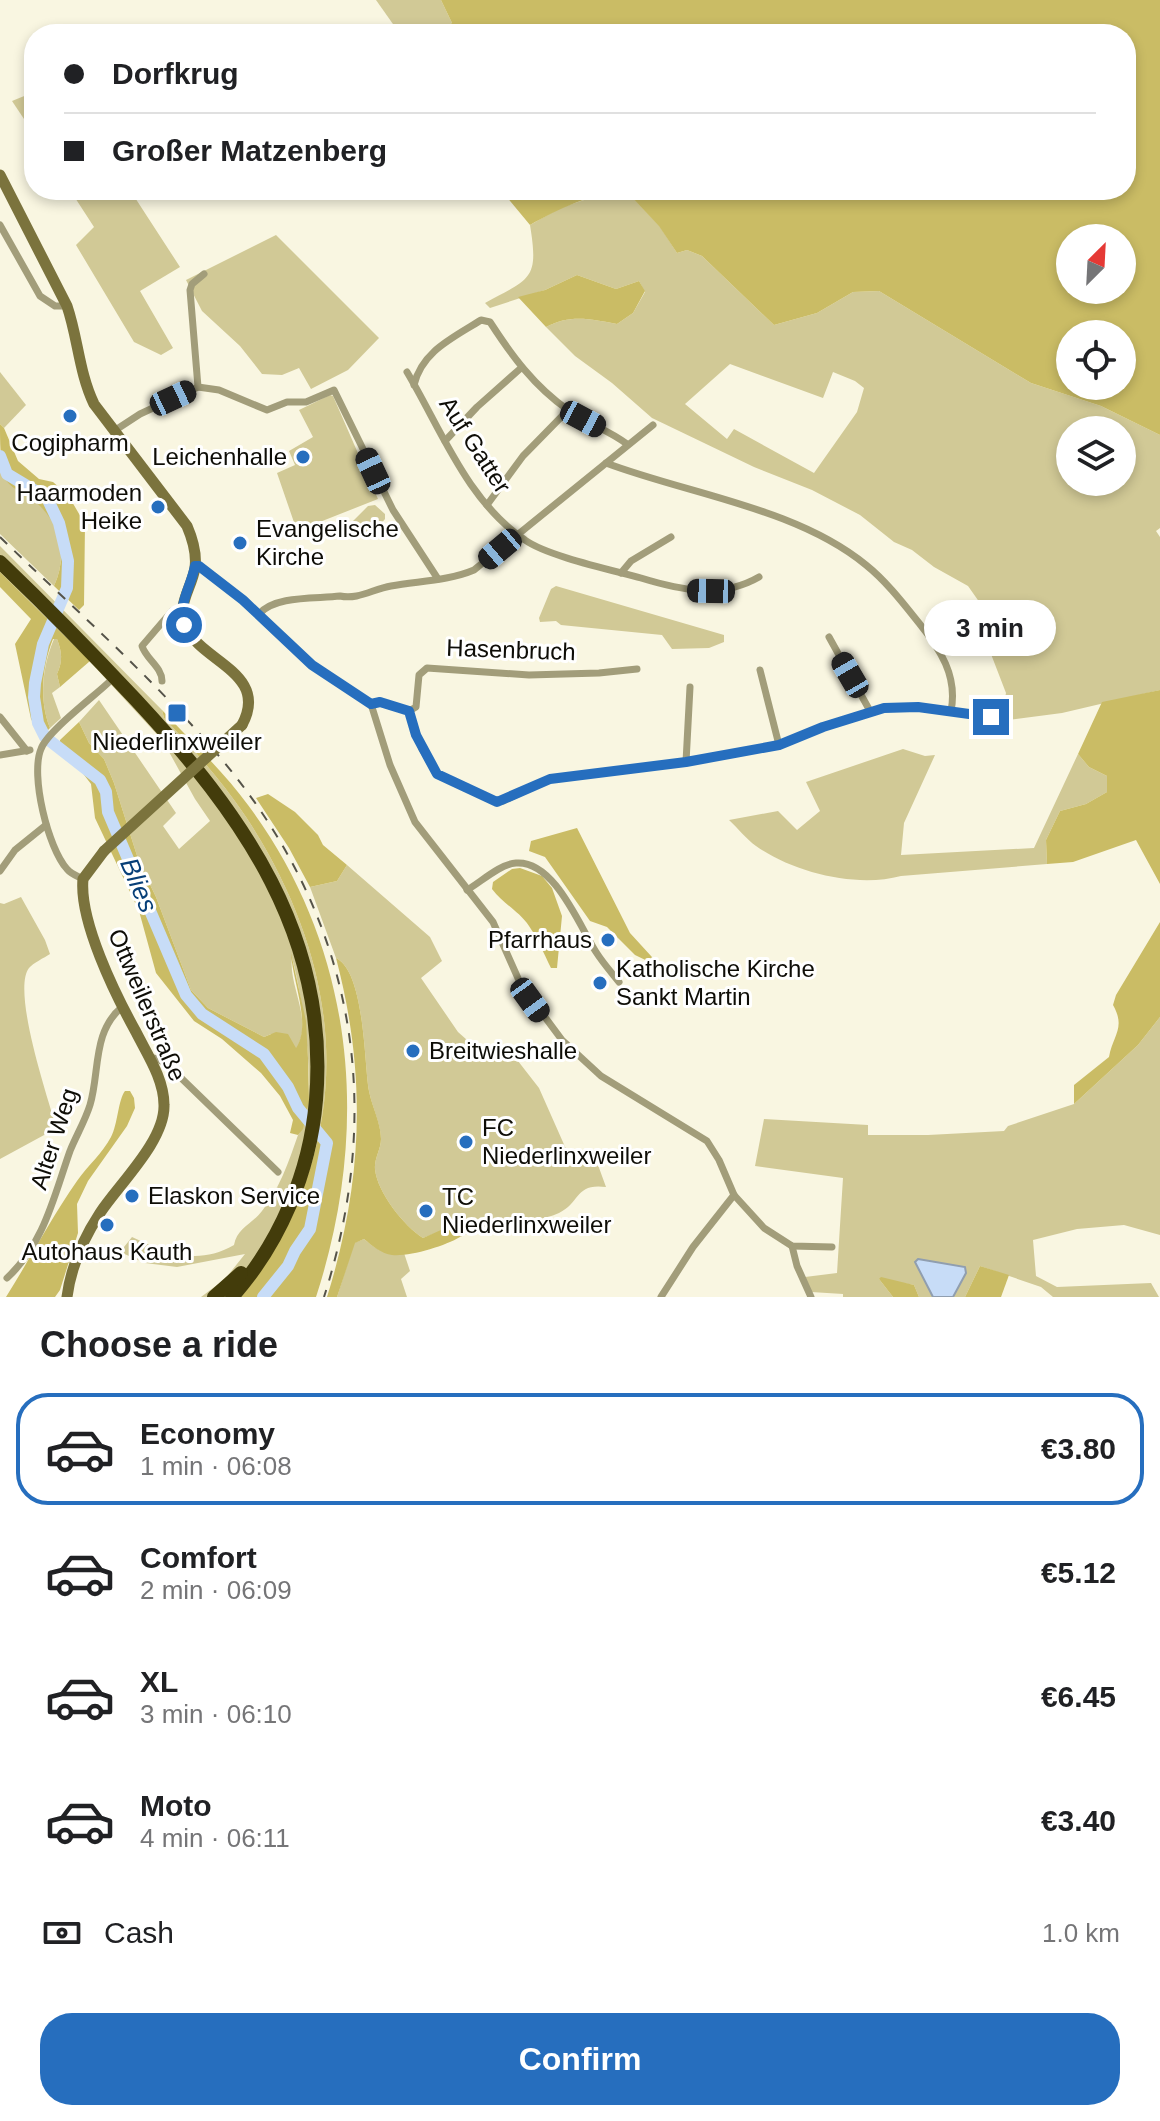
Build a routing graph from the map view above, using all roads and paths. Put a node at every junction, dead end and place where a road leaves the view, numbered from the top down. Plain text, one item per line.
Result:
1 (0, 175) edge
2 (0, 225) edge
3 (204, 274) dead end
4 (67, 306) junction
5 (521, 368) junction
6 (407, 372) dead end
7 (414, 385) junction
8 (198, 387) junction
9 (568, 410) junction
10 (653, 425) dead end
11 (114, 431) junction
12 (445, 441) junction
13 (627, 444) junction
14 (606, 463) junction
15 (487, 505) junction
16 (518, 535) junction
17 (671, 537) dead end
18 (0, 562) edge
19 (195, 566) junction
20 (621, 573) junction
21 (759, 577) dead end
22 (438, 579) junction
23 (182, 607) junction
24 (259, 614) junction
25 (829, 637) dead end
26 (637, 669) dead end
27 (760, 670) dead end
28 (162, 681) dead end
29 (108, 683) dead end
30 (690, 687) dead end
31 (371, 704) junction
32 (413, 709) junction
33 (870, 711) junction
34 (951, 711) junction
35 (0, 717) edge
36 (991, 717) dead end
37 (779, 745) junction
38 (42, 747) junction
39 (27, 751) junction
40 (0, 755) edge
41 (686, 762) junction
42 (46, 825) junction
43 (0, 871) edge
44 (83, 879) junction
45 (467, 890) junction
46 (619, 982) dead end
47 (122, 1007) junction
48 (148, 1056) junction
49 (306, 1159) junction
50 (278, 1172) dead end
51 (734, 1195) junction
52 (792, 1246) junction
53 (832, 1247) dead end
54 (7, 1278) dead end
55 (67, 1297) edge
56 (214, 1297) edge
57 (232, 1297) edge
58 (661, 1297) edge
59 (811, 1297) edge

1 - 4 main road
2 - 4 street
3 - 8 street
4 - 11 main road
5 - 7 street
5 - 9 street
5 - 12 street
6 - 7 street, Auf Gatter
7 - 12 street, Auf Gatter
8 - 11 street
8 - 22 street
9 - 13 street
9 - 15 street
10 - 13 street
11 - 19 main road
12 - 15 street, Auf Gatter
13 - 14 street
14 - 16 street
14 - 34 street
15 - 16 street, Auf Gatter
16 - 20 street, Auf Gatter
16 - 22 street
17 - 20 street
18 - 49 highway
19 - 23 main road
19 - 24 street
20 - 21 street, Auf Gatter
22 - 24 street
23 - 28 street
23 - 44 main road, bridge
24 - 31 street
25 - 33 street
26 - 32 street, Hasenbruch
27 - 37 street
29 - 38 street
30 - 41 street
31 - 32 street
31 - 45 street
32 - 41 street
33 - 34 street
33 - 37 street
34 - 36 street
35 - 39 street
37 - 41 street
38 - 39 street
38 - 42 street
39 - 40 street
42 - 43 street
42 - 44 street
44 - 47 main road, Ottweilerstraße
45 - 46 street
45 - 51 street
47 - 48 main road, Ottweilerstraße
47 - 54 street, Alter Weg
48 - 50 street
48 - 55 main road, Ottweilerstraße
49 - 56 highway
49 - 57 highway
51 - 52 street
51 - 58 street
52 - 53 street
52 - 59 street

